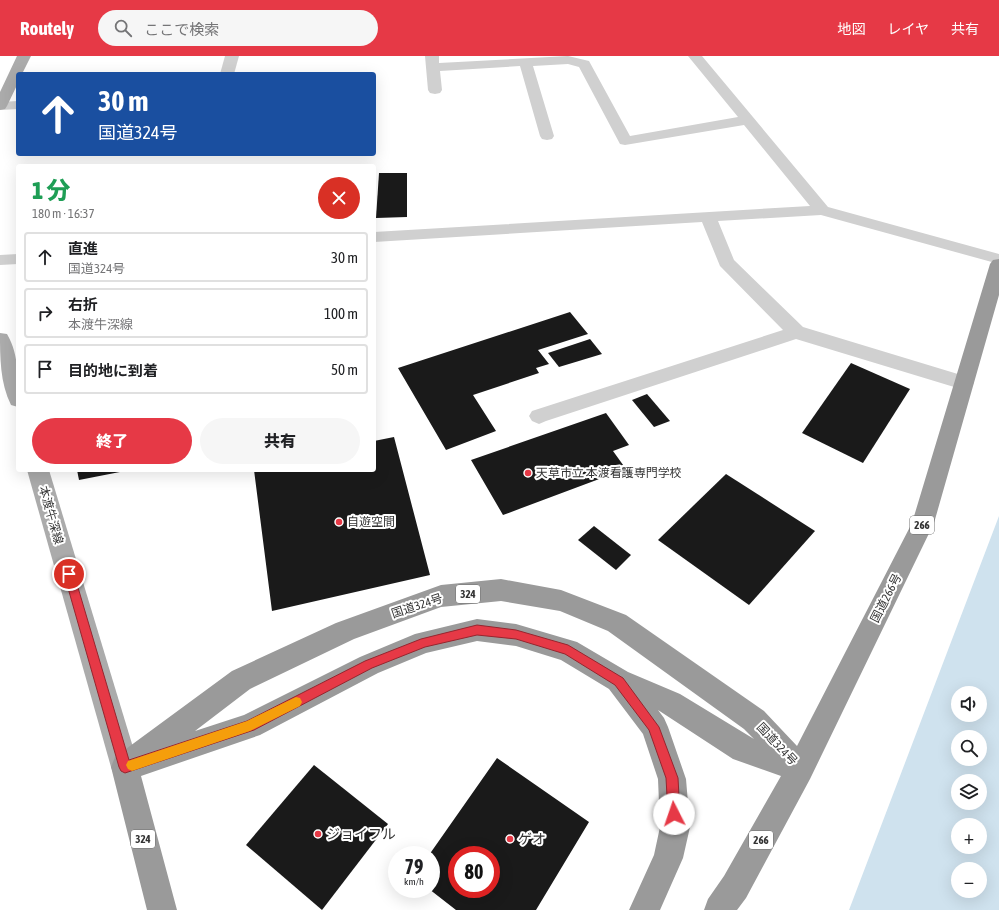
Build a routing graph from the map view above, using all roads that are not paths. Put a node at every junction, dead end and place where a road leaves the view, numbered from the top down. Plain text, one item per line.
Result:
1 (24, 56) edge
2 (232, 56) edge
3 (696, 56) edge
4 (432, 62) edge
5 (524, 62) junction
6 (16, 72) edge
7 (227, 72) edge
8 (16, 73) edge
9 (435, 90) dead end
10 (16, 105) edge
11 (0, 106) edge
12 (748, 120) junction
13 (547, 136) dead end
14 (822, 210) junction
15 (708, 217) junction
16 (376, 238) edge
17 (16, 259) edge
18 (999, 259) edge
19 (0, 260) edge
20 (999, 264) edge
21 (796, 332) junction
22 (0, 339) edge
23 (964, 382) junction
24 (16, 393) edge
25 (539, 416) dead end
26 (39, 472) edge
27 (619, 681) junction
28 (125, 767) junction
29 (800, 769) junction
30 (162, 910) edge
31 (644, 910) edge
32 (719, 910) edge

1 - 6 main road
2 - 7 street
3 - 12 street
4 - 5 street
4 - 9 street
5 - 12 street
5 - 13 street
8 - 11 main road
10 - 11 street
12 - 14 street
14 - 15 street
14 - 18 street
15 - 16 street
15 - 21 street
17 - 19 street
20 - 23 highway, 国道266号 / 266
21 - 23 street
21 - 25 street
22 - 24 main road
23 - 29 highway, 国道266号 / 266
26 - 28 main road, 本渡牛深線
27 - 28 highway, 国道324号
27 - 29 highway, 国道324号
27 - 31 highway
28 - 29 highway, 国道324号 / 324
28 - 30 highway, 324
29 - 32 highway, 国道266号 / 266

